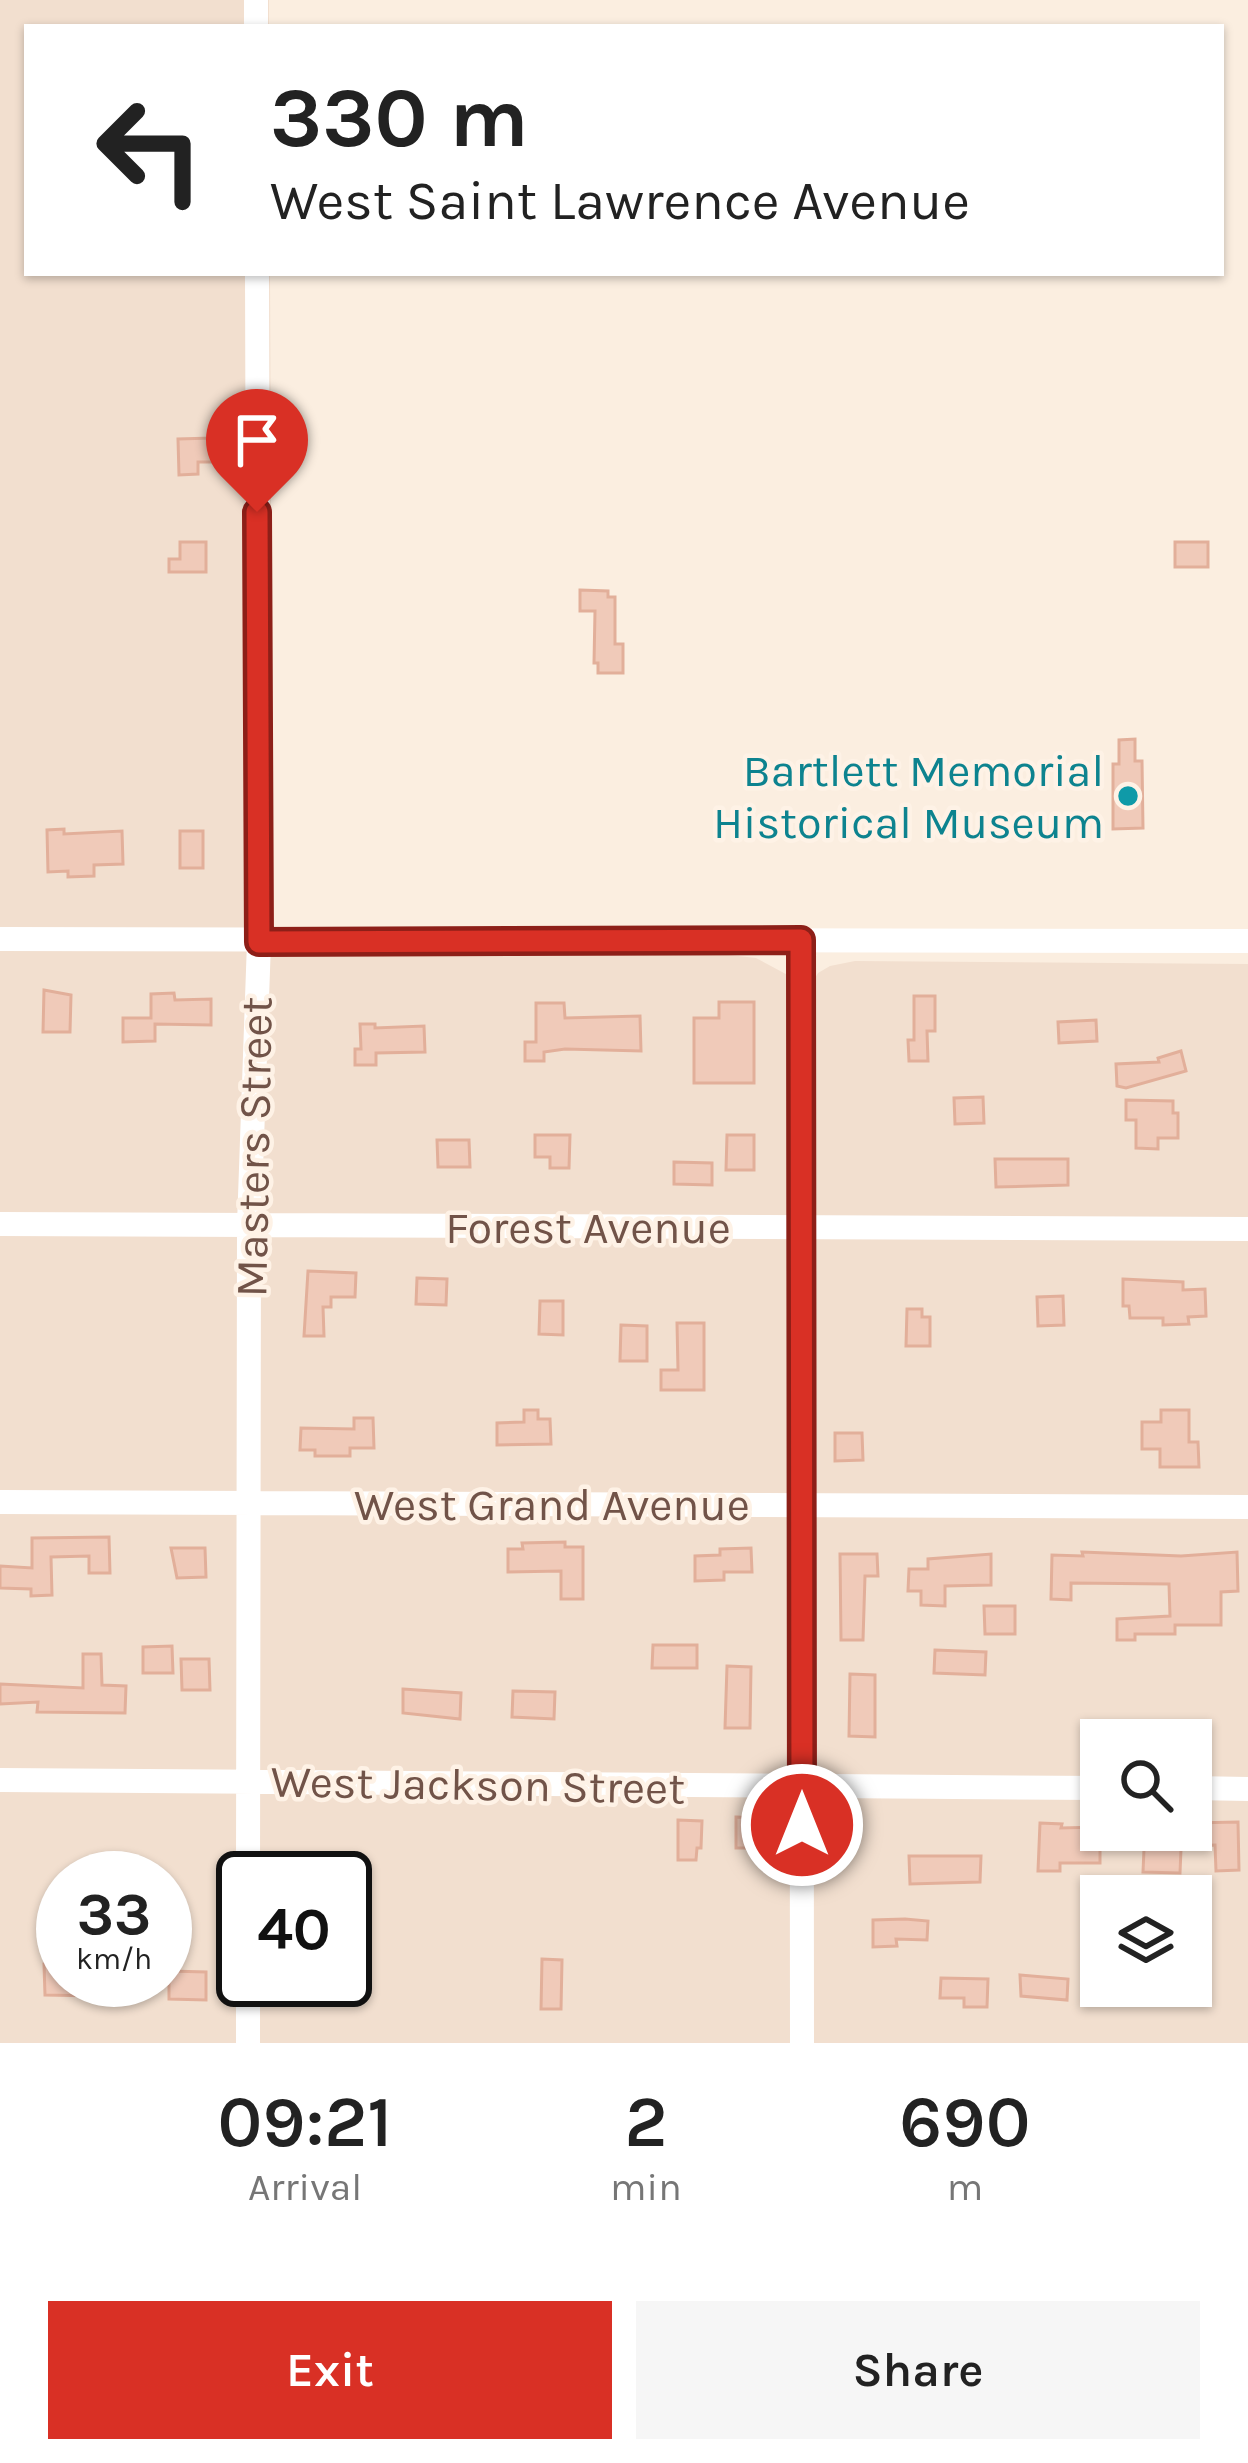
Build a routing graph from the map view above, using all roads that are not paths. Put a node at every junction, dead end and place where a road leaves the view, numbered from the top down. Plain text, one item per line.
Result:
1 (256, 276) edge
2 (0, 939) edge
3 (801, 940) junction
4 (1248, 941) edge
5 (259, 942) junction
6 (0, 1224) edge
7 (249, 1225) junction
8 (800, 1228) junction
9 (1248, 1229) edge
10 (0, 1502) edge
11 (249, 1503) junction
12 (801, 1505) junction
13 (1248, 1507) edge
14 (0, 1780) edge
15 (248, 1782) junction
16 (802, 1787) junction
17 (1080, 1788) edge
18 (1212, 1788) edge
19 (1248, 1789) edge
20 (248, 1851) edge
21 (248, 2007) edge
22 (248, 2043) edge
23 (802, 2043) edge

1 - 5 street, Masters Street
2 - 5 street
3 - 4 street
3 - 5 street
3 - 8 street
5 - 7 street, Masters Street
6 - 7 street, Forest Avenue
7 - 8 street, Forest Avenue
7 - 11 street, Masters Street
8 - 9 street, Forest Avenue
8 - 12 street
10 - 11 street, West Grand Avenue
11 - 12 street, West Grand Avenue
11 - 15 street, Masters Street
12 - 13 street, West Grand Avenue
12 - 16 street
14 - 15 street, West Jackson Street
15 - 16 street, West Jackson Street
15 - 20 street, Masters Street
16 - 17 street, West Jackson Street
16 - 23 street
18 - 19 street
21 - 22 street

